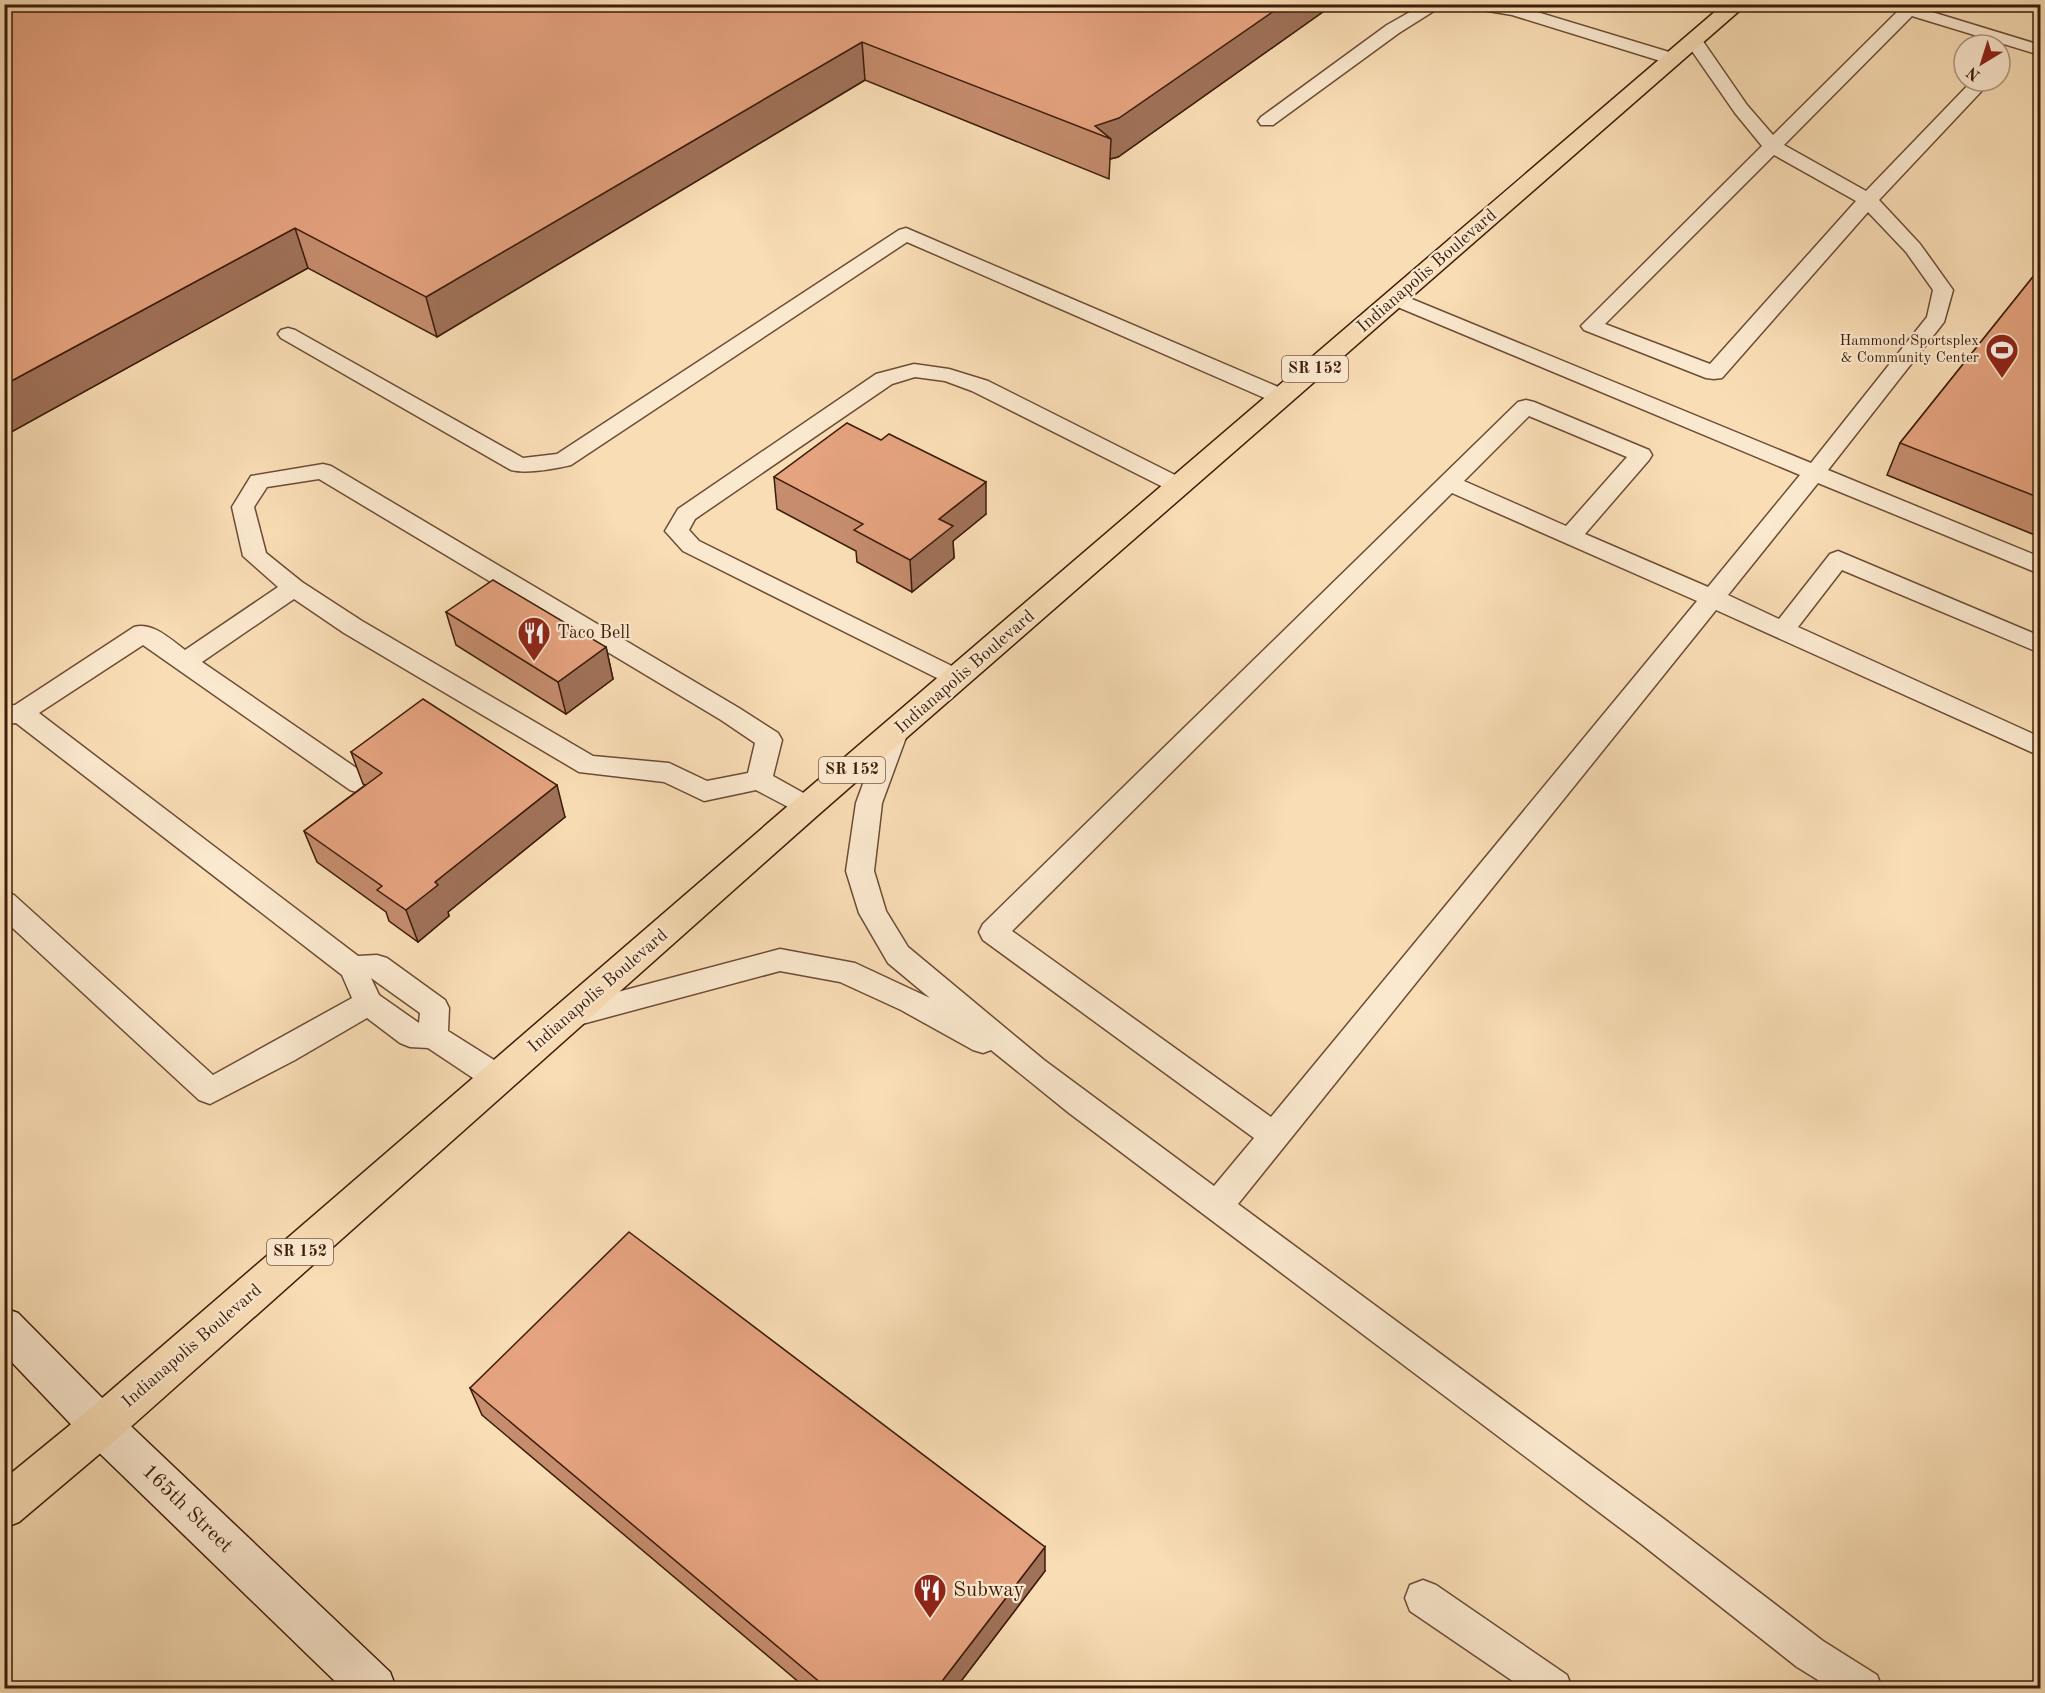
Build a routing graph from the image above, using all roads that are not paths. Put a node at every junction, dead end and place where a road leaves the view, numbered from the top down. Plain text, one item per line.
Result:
1 (1437, 4) edge
2 (1476, 4) edge
3 (1737, 4) edge
4 (1694, 41) junction
5 (2040, 50) edge
6 (1673, 59) junction
7 (1971, 93) edge
8 (1267, 121) dead end
9 (1772, 147) junction
10 (1868, 200) junction
11 (1395, 299) junction
12 (288, 334) dead end
13 (1282, 398) junction
14 (1815, 472) junction
15 (1448, 483) junction
16 (1179, 486) junction
17 (1570, 536) junction
18 (2040, 566) edge
19 (294, 588) junction
20 (1712, 598) junction
21 (1783, 630) junction
22 (2040, 645) edge
23 (184, 662) junction
24 (957, 679) junction
25 (13, 714) edge
26 (895, 732) junction
27 (2040, 747) edge
28 (759, 780) junction
29 (358, 783) edge
30 (807, 807) junction
31 (4, 903) edge
32 (353, 968) junction
33 (368, 1003) junction
34 (571, 1015) junction
35 (433, 1036) junction
36 (1034, 1069) junction
37 (499, 1079) junction
38 (1274, 1136) junction
39 (1217, 1206) junction
40 (4, 1326) edge
41 (101, 1426) junction
42 (4, 1507) edge
43 (1423, 1598) dead end
44 (374, 1689) edge
45 (1554, 1689) edge
46 (1864, 1689) edge

1 - 8 lane
2 - 6 lane
3 - 4 main road, Indianapolis Boulevard / SR 152
4 - 6 main road, Indianapolis Boulevard / SR 152
4 - 9 lane
5 - 9 lane
6 - 11 main road, Indianapolis Boulevard / SR 152
7 - 10 lane
9 - 10 lane
9 - 10 lane
10 - 14 lane
11 - 13 main road, Indianapolis Boulevard / SR 152
11 - 14 lane
12 - 13 lane
13 - 16 main road, Indianapolis Boulevard / SR 152
14 - 18 lane
14 - 20 lane
15 - 17 lane
15 - 17 lane
15 - 38 lane
16 - 24 main road, Indianapolis Boulevard / SR 152
16 - 24 lane
17 - 20 lane
19 - 23 lane
19 - 28 lane
19 - 28 lane
20 - 21 lane
20 - 38 lane
21 - 22 lane
21 - 27 lane
23 - 25 lane
23 - 29 lane
24 - 26 main road, Indianapolis Boulevard / SR 152
25 - 32 lane
26 - 30 main road, Indianapolis Boulevard / SR 152
26 - 36 lane
28 - 30 lane
30 - 34 main road, Indianapolis Boulevard / SR 152
31 - 33 lane
32 - 33 lane
32 - 35 lane
33 - 35 lane
34 - 36 lane
34 - 37 main road, Indianapolis Boulevard / SR 152
35 - 37 lane
36 - 39 lane
37 - 41 main road, Indianapolis Boulevard / SR 152
38 - 39 lane
39 - 46 lane
40 - 41 main road, 165th Street
41 - 42 main road, Indianapolis Boulevard / SR 152
41 - 44 main road, 165th Street
43 - 45 lane

